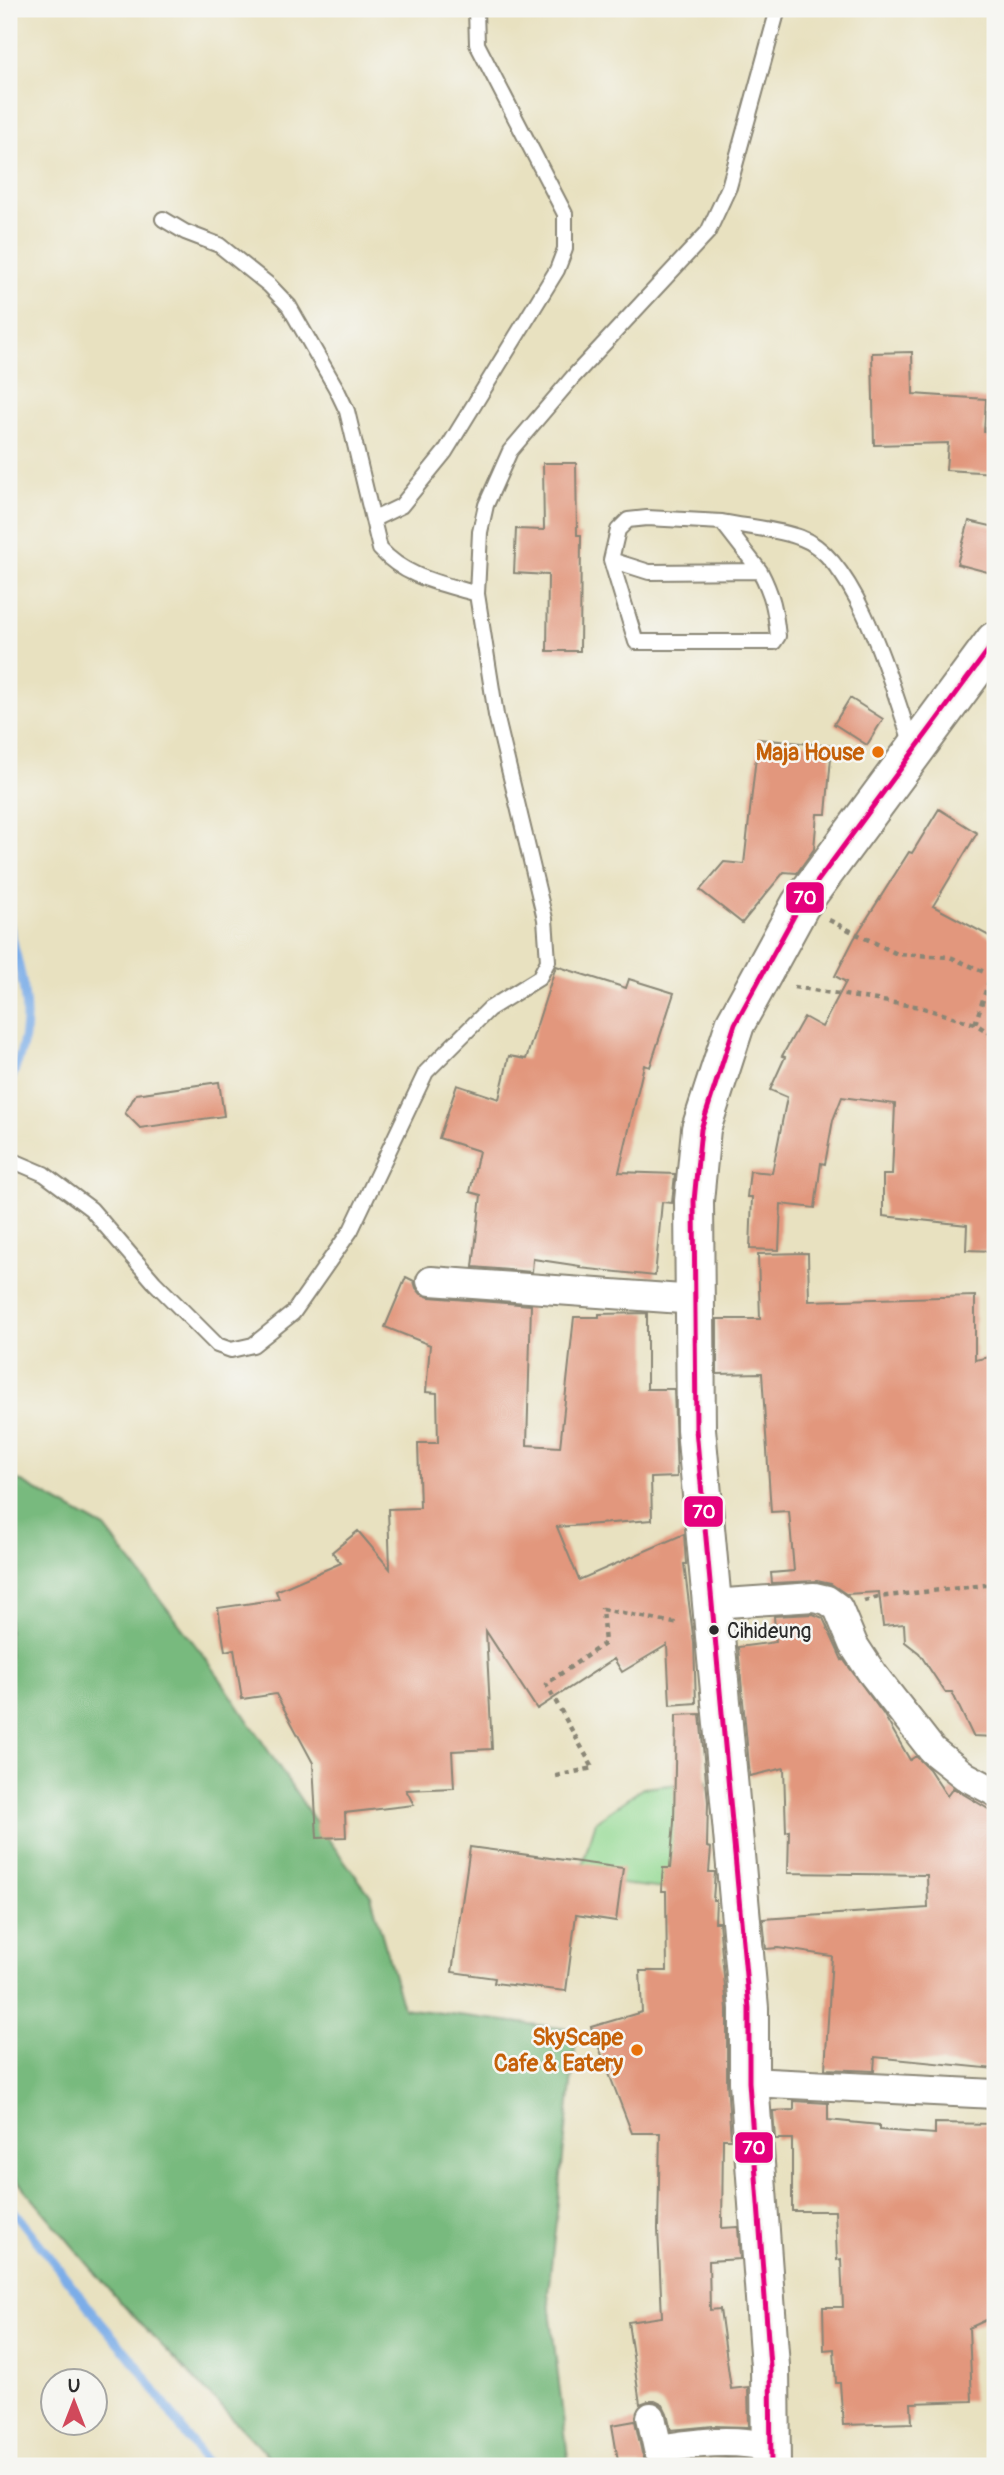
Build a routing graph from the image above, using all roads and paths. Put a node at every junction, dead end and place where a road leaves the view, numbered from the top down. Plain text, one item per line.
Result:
1 (475, 9) edge
2 (778, 9) edge
3 (163, 219) dead end
4 (374, 519) junction
5 (722, 522) junction
6 (611, 560) junction
7 (760, 571) junction
8 (477, 594) junction
9 (995, 641) edge
10 (913, 750) junction
11 (800, 905) junction
12 (763, 974) junction
13 (975, 1024) junction
14 (995, 1036) edge
15 (9, 1159) edge
16 (431, 1281) dead end
17 (696, 1300) junction
18 (995, 1584) edge
19 (838, 1608) junction
20 (712, 1620) junction
21 (556, 1776) dead end
22 (995, 1792) edge
23 (749, 2082) junction
24 (995, 2094) edge
25 (651, 2417) dead end
26 (770, 2457) edge

1 - 4 lane
2 - 8 lane
3 - 4 lane
4 - 8 lane
5 - 6 lane
5 - 7 lane
5 - 10 lane
6 - 7 lane
6 - 7 lane
8 - 15 lane
9 - 10 main road
10 - 11 main road
11 - 12 main road
11 - 13 path
12 - 13 path
12 - 17 main road
13 - 14 path
16 - 17 street
17 - 20 main road
18 - 19 path
19 - 20 street
19 - 22 street
20 - 21 path
20 - 23 main road
23 - 24 street
23 - 26 main road
25 - 26 street

